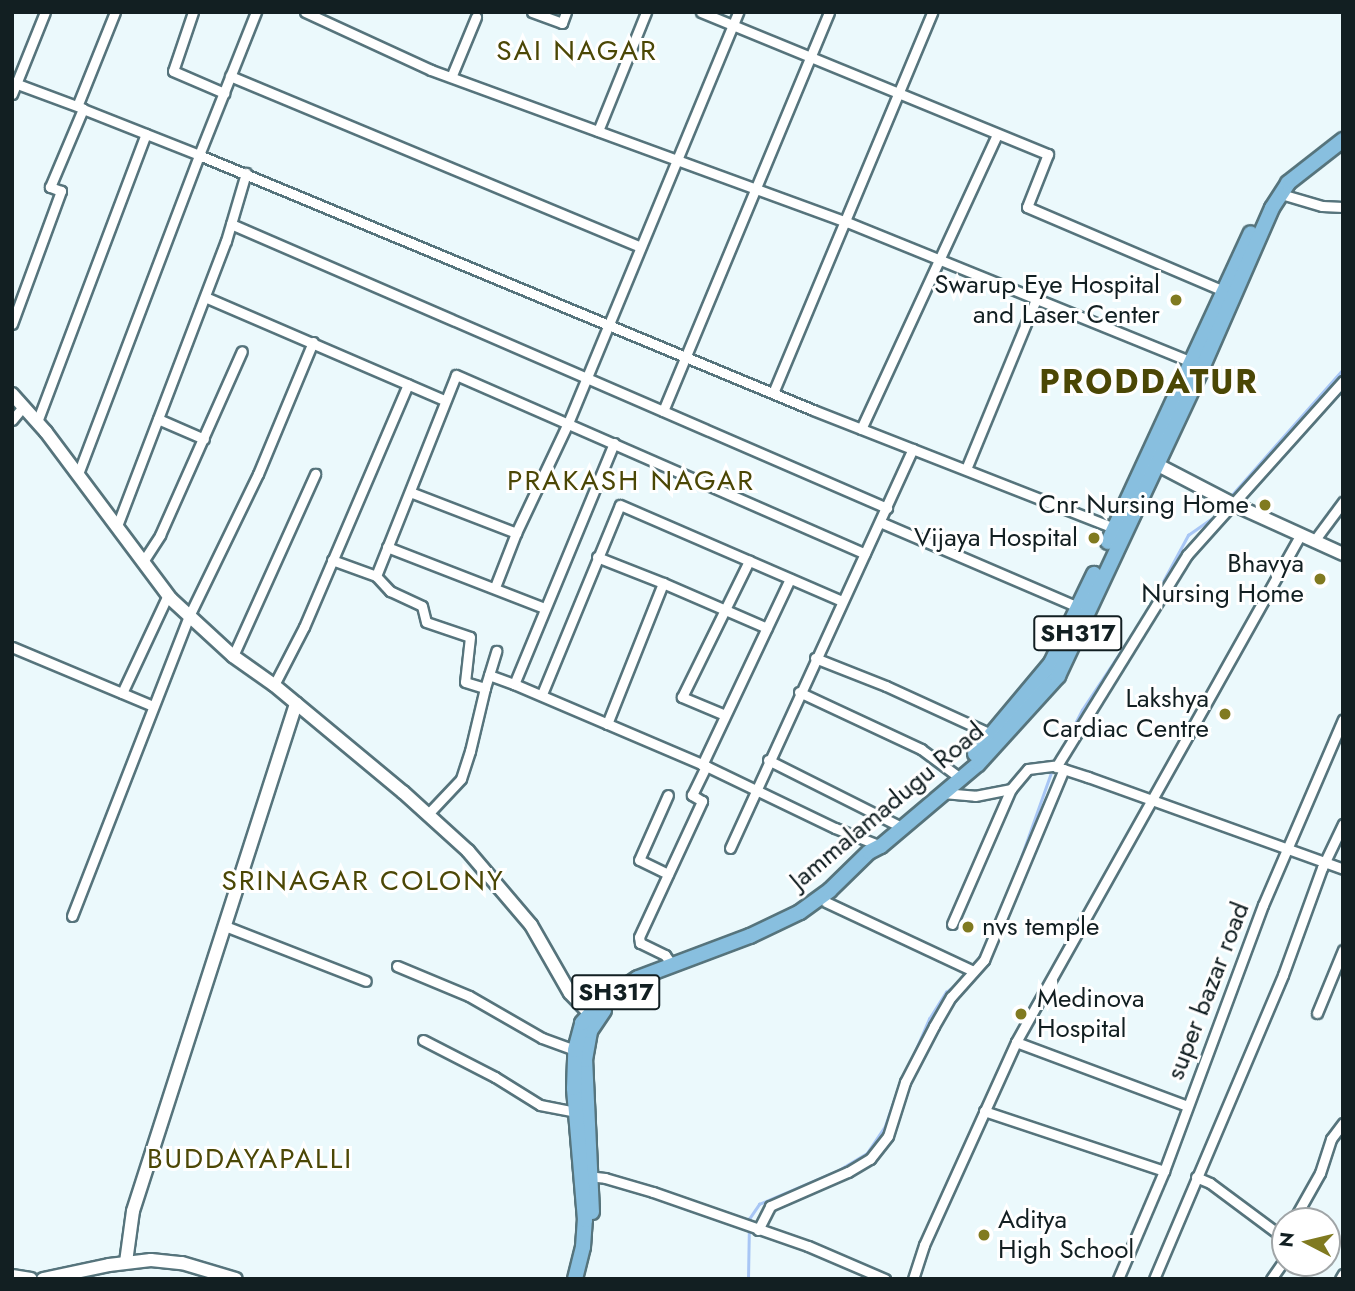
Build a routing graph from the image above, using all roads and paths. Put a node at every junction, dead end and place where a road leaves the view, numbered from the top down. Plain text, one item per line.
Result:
1 (45, 12) edge
2 (115, 12) edge
3 (193, 12) edge
4 (256, 12) edge
5 (304, 12) edge
6 (464, 12) edge
7 (532, 12) edge
8 (566, 12) edge
9 (646, 12) edge
10 (701, 12) edge
11 (738, 12) edge
12 (829, 12) edge
13 (932, 12) edge
14 (477, 15) edge
15 (733, 26) junction
16 (810, 58) junction
17 (452, 75) junction
18 (230, 76) junction
19 (14, 83) edge
20 (224, 93) junction
21 (12, 94) edge
22 (899, 94) junction
23 (81, 107) junction
24 (598, 131) junction
25 (1343, 132) edge
26 (146, 134) junction
27 (997, 134) junction
28 (1343, 140) edge
29 (199, 155) junction
30 (677, 160) junction
31 (246, 173) junction
32 (754, 188) junction
33 (1281, 194) junction
34 (1343, 206) edge
35 (846, 222) junction
36 (232, 224) junction
37 (639, 246) junction
38 (939, 260) junction
39 (1229, 293) junction
40 (205, 297) junction
41 (1037, 299) junction
42 (610, 323) junction
43 (12, 324) edge
44 (313, 342) junction
45 (242, 351) dead end
46 (685, 355) junction
47 (1197, 364) junction
48 (587, 379) junction
49 (1343, 381) edge
50 (408, 384) junction
51 (773, 393) junction
52 (12, 394) edge
53 (444, 400) junction
54 (23, 407) junction
55 (663, 411) junction
56 (158, 419) junction
57 (12, 420) edge
58 (37, 422) junction
59 (568, 423) junction
60 (862, 429) junction
61 (204, 439) junction
62 (614, 443) junction
63 (913, 449) junction
64 (1158, 465) junction
65 (967, 469) junction
66 (78, 474) junction
67 (315, 474) dead end
68 (410, 492) junction
69 (1343, 502) edge
70 (1235, 505) junction
71 (887, 508) junction
72 (880, 522) junction
73 (117, 526) junction
74 (1119, 530) junction
75 (516, 533) junction
76 (1301, 534) junction
77 (1314, 541) junction
78 (387, 547) junction
79 (865, 554) junction
80 (1343, 554) edge
81 (597, 557) junction
82 (332, 559) junction
83 (144, 560) junction
84 (749, 561) junction
85 (376, 576) junction
86 (790, 579) junction
87 (663, 583) junction
88 (495, 587) junction
89 (168, 595) junction
90 (842, 601) junction
91 (544, 608) junction
92 (1083, 608) junction
93 (725, 610) junction
94 (188, 616) junction
95 (767, 628) junction
96 (13, 651) edge
97 (496, 651) dead end
98 (233, 656) junction
99 (815, 658) junction
100 (489, 675) junction
101 (514, 684) junction
102 (274, 685) junction
103 (485, 688) junction
104 (799, 692) junction
105 (122, 693) junction
106 (542, 694) junction
107 (296, 704) junction
108 (153, 706) junction
109 (724, 715) junction
110 (1343, 719) edge
111 (607, 724) junction
112 (997, 738) junction
113 (768, 760) junction
114 (704, 766) junction
115 (1060, 768) junction
116 (956, 775) junction
117 (1011, 789) junction
118 (754, 790) junction
119 (941, 793) junction
120 (668, 795) dead end
121 (1152, 801) junction
122 (428, 814) junction
123 (1343, 824) edge
124 (900, 827) junction
125 (730, 848) dead end
126 (875, 848) junction
127 (1287, 849) junction
128 (1325, 862) junction
129 (1343, 869) edge
130 (668, 874) junction
131 (826, 902) junction
132 (72, 916) dead end
133 (952, 924) dead end
134 (225, 926) junction
135 (1343, 950) edge
136 (672, 965) junction
137 (397, 966) dead end
138 (973, 971) junction
139 (366, 981) dead end
140 (1317, 1013) dead end
141 (593, 1016) junction
142 (423, 1040) dead end
143 (1016, 1042) junction
144 (575, 1050) junction
145 (579, 1096) junction
146 (1187, 1106) junction
147 (984, 1111) junction
148 (575, 1112) junction
149 (1343, 1123) edge
150 (1164, 1171) junction
151 (585, 1176) junction
152 (1196, 1177) junction
153 (1301, 1207) edge
154 (1271, 1226) edge
155 (751, 1228) junction
156 (585, 1254) junction
157 (126, 1262) junction
158 (1343, 1274) edge
159 (12, 1276) edge
160 (31, 1279) edge
161 (43, 1279) edge
162 (236, 1279) edge
163 (575, 1279) edge
164 (584, 1279) edge
165 (886, 1279) edge
166 (913, 1279) edge
167 (1118, 1279) edge
168 (1154, 1279) edge
169 (1340, 1279) edge

1 - 19 street
2 - 23 street
3 - 20 street
4 - 18 street
5 - 17 street
6 - 14 street
7 - 8 street
9 - 24 street
10 - 15 street
11 - 15 street
12 - 16 street
13 - 22 street
14 - 17 street
15 - 16 street
15 - 30 street
16 - 22 street
16 - 32 street
17 - 24 street
18 - 20 street
18 - 37 street
19 - 21 street
19 - 23 street
20 - 29 street
22 - 27 street
22 - 35 street
23 - 26 street
23 - 43 street
24 - 30 street
25 - 39 main road, SH317
26 - 29 street
26 - 58 street
27 - 38 street
27 - 39 street
28 - 33 main road, SH317
29 - 31 street
29 - 66 street
30 - 32 street
30 - 37 street
31 - 36 street
31 - 42 street
32 - 35 street
32 - 46 street
33 - 34 street
33 - 39 main road, SH317
35 - 38 street
35 - 51 street
36 - 40 street
36 - 48 street
37 - 42 street
38 - 41 street
38 - 60 street
39 - 47 main road, SH317
40 - 44 street
40 - 56 street
41 - 47 street
41 - 65 street
42 - 46 street
42 - 48 street
44 - 50 street
44 - 94 street
45 - 61 street
46 - 51 street
46 - 55 street
47 - 64 main road, Jammalamadugu Road / SH317
47 - 74 main road, SH317
48 - 55 street
48 - 59 street
49 - 70 street
50 - 53 street
50 - 82 street
51 - 60 street
52 - 54 main road
53 - 59 street
53 - 68 street
54 - 57 street
54 - 58 main road
55 - 71 street
56 - 61 street
56 - 73 street
58 - 66 main road
59 - 62 street
59 - 75 street
60 - 63 street
61 - 83 street
62 - 79 street
62 - 91 street
63 - 65 street
63 - 71 street
64 - 70 main road
64 - 74 main road, Jammalamadugu Road / SH317
65 - 74 street
66 - 73 main road
67 - 98 street
68 - 75 street
68 - 78 street
69 - 77 street
70 - 76 main road
70 - 115 street
71 - 72 street
72 - 79 street
72 - 92 street
73 - 83 main road
74 - 92 main road, Jammalamadugu Road / SH317
75 - 88 street
76 - 77 main road
76 - 121 street
77 - 80 main road
78 - 85 street
78 - 88 street
79 - 90 street
81 - 84 street
81 - 87 street
81 - 106 street
82 - 85 street
82 - 102 street
83 - 89 main road
84 - 86 street
84 - 93 street
85 - 103 street
86 - 90 street
86 - 95 street
87 - 93 street
87 - 111 street
88 - 91 street
89 - 94 main road
89 - 105 street
90 - 99 street
91 - 101 street
92 - 112 main road, Jammalamadugu Road / SH317
93 - 95 street
93 - 109 street
94 - 98 main road
94 - 108 street
95 - 109 street
96 - 105 street
97 - 100 street
98 - 102 main road
99 - 104 street
99 - 112 street
100 - 101 street
100 - 103 street
101 - 106 street
102 - 107 main road
103 - 122 street
104 - 113 street
104 - 116 street
105 - 108 street
106 - 111 street
107 - 122 main road
107 - 134 main road
108 - 132 street
109 - 114 street
110 - 127 street, super bazar road
111 - 114 street
112 - 116 main road, Jammalamadugu Road / SH317
113 - 118 street
113 - 124 street
114 - 118 street
114 - 130 street
115 - 117 street
115 - 121 street
115 - 138 street
116 - 119 main road, Jammalamadugu Road / SH317
116 - 124 main road, SH317
117 - 119 street
117 - 133 street
118 - 125 street
118 - 126 street
119 - 124 main road, Jammalamadugu Road / SH317
120 - 130 street
121 - 127 street
121 - 143 street
122 - 141 main road
123 - 128 street
124 - 126 main road, Jammalamadugu Road / SH317
126 - 131 main road
126 - 136 main road, Jammalamadugu Road / SH317
127 - 128 street
127 - 146 street, super bazar road
128 - 129 street
128 - 152 street
130 - 136 street
131 - 138 street
131 - 141 main road
134 - 139 street
134 - 157 main road
135 - 140 street
136 - 141 main road, Jammalamadugu Road / SH317
137 - 144 street
138 - 155 street
141 - 144 main road, SH317
141 - 145 main road
142 - 148 street
143 - 146 street
143 - 147 street
144 - 145 main road, SH317
145 - 148 main road, SH317
145 - 151 main road
146 - 150 street, super bazar road
147 - 150 street
147 - 166 street
148 - 151 main road, SH317
149 - 153 street
150 - 167 street, super bazar road
151 - 155 street
151 - 156 main road
152 - 154 street
152 - 168 street
155 - 165 street
156 - 163 main road
156 - 164 main road
157 - 161 main road
157 - 162 main road
158 - 169 street
159 - 160 main road

